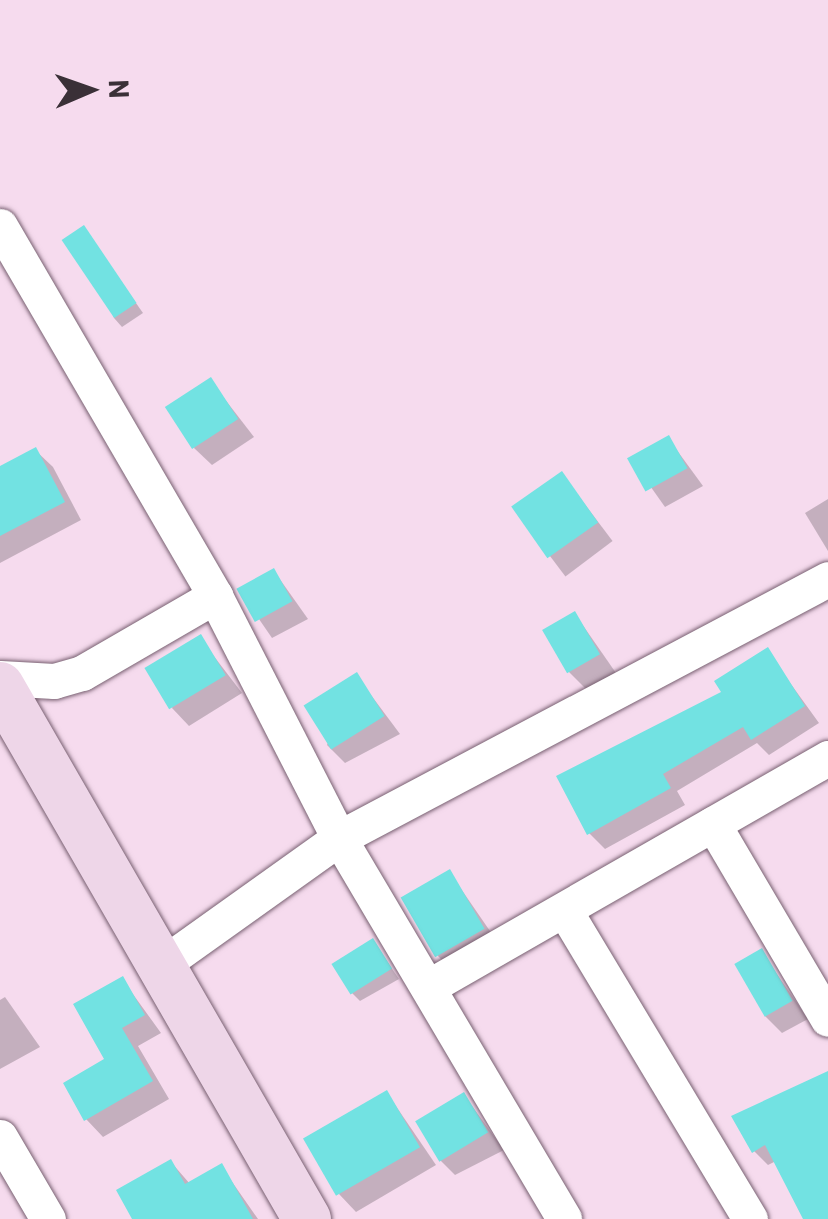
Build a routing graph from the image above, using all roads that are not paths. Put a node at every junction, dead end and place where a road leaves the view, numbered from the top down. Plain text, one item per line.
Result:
1 (0, 226) edge
2 (828, 579) edge
3 (215, 596) junction
4 (0, 678) edge
5 (0, 686) edge
6 (828, 758) edge
7 (713, 824) junction
8 (338, 838) junction
9 (565, 911) junction
10 (164, 963) junction
11 (428, 987) junction
12 (828, 1020) edge
13 (0, 1137) edge
14 (48, 1219) edge
15 (307, 1219) edge
16 (564, 1219) edge
17 (750, 1219) edge

1 - 3 street
2 - 8 street
3 - 4 street
3 - 8 street
5 - 10 street
6 - 7 street
7 - 9 street
7 - 12 street
8 - 10 street
8 - 11 street
9 - 11 street
9 - 17 street
10 - 15 street
11 - 16 street
13 - 14 street

